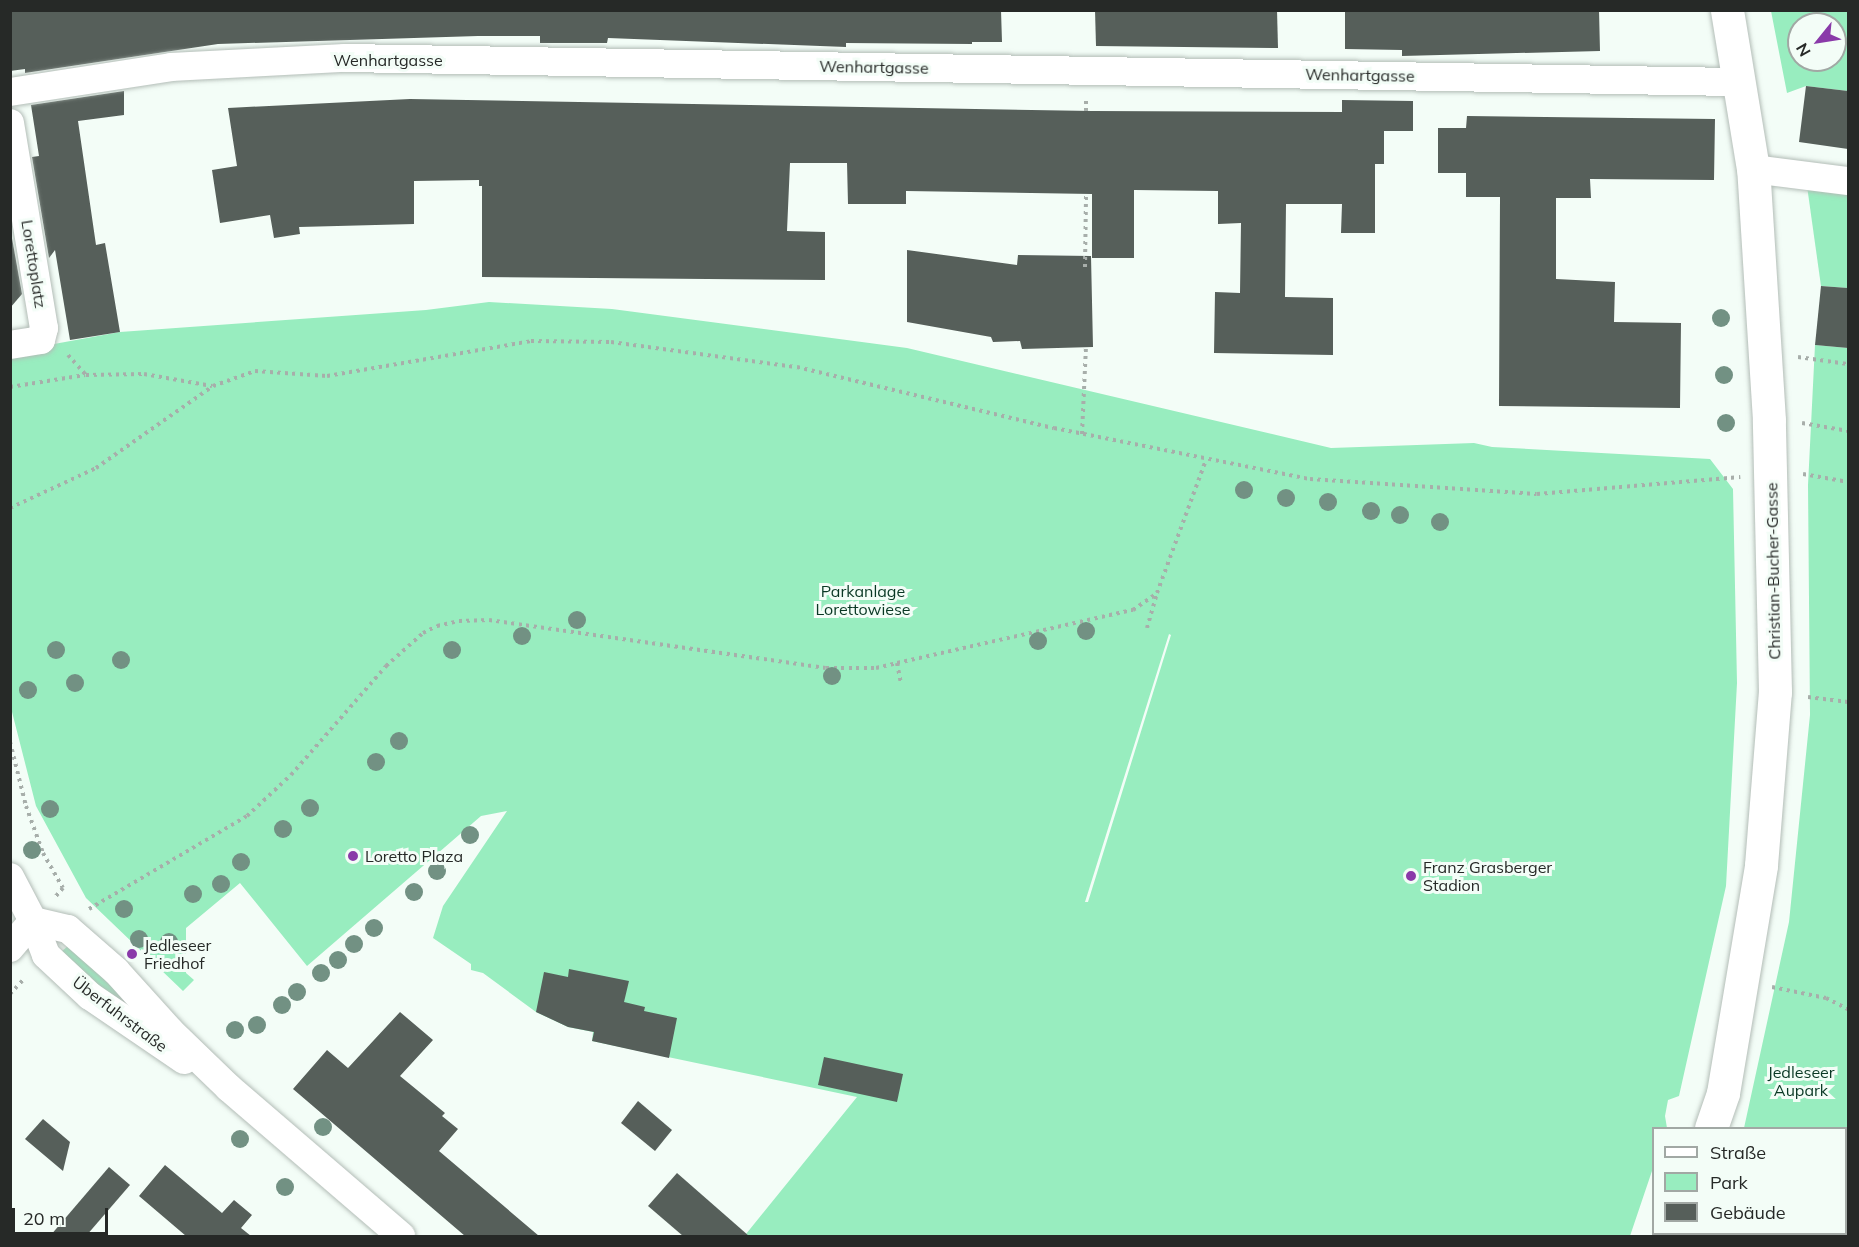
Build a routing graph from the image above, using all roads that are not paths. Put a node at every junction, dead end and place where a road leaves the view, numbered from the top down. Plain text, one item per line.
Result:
1 (1728, 10) edge
2 (1740, 82) junction
3 (10, 92) edge
4 (10, 123) edge
5 (1754, 170) junction
6 (1848, 181) edge
7 (10, 345) edge
8 (10, 877) edge
9 (33, 921) junction
10 (10, 948) edge
11 (1711, 1127) edge
12 (401, 1236) edge

1 - 2 street, Christian-Bucher-Gasse
2 - 3 street, Wenhartgasse
2 - 5 street, Christian-Bucher-Gasse
4 - 7 street, Lorettoplatz
5 - 6 street
5 - 11 street, Christian-Bucher-Gasse
8 - 9 street
9 - 10 street
9 - 12 street, Überfuhrstraße

